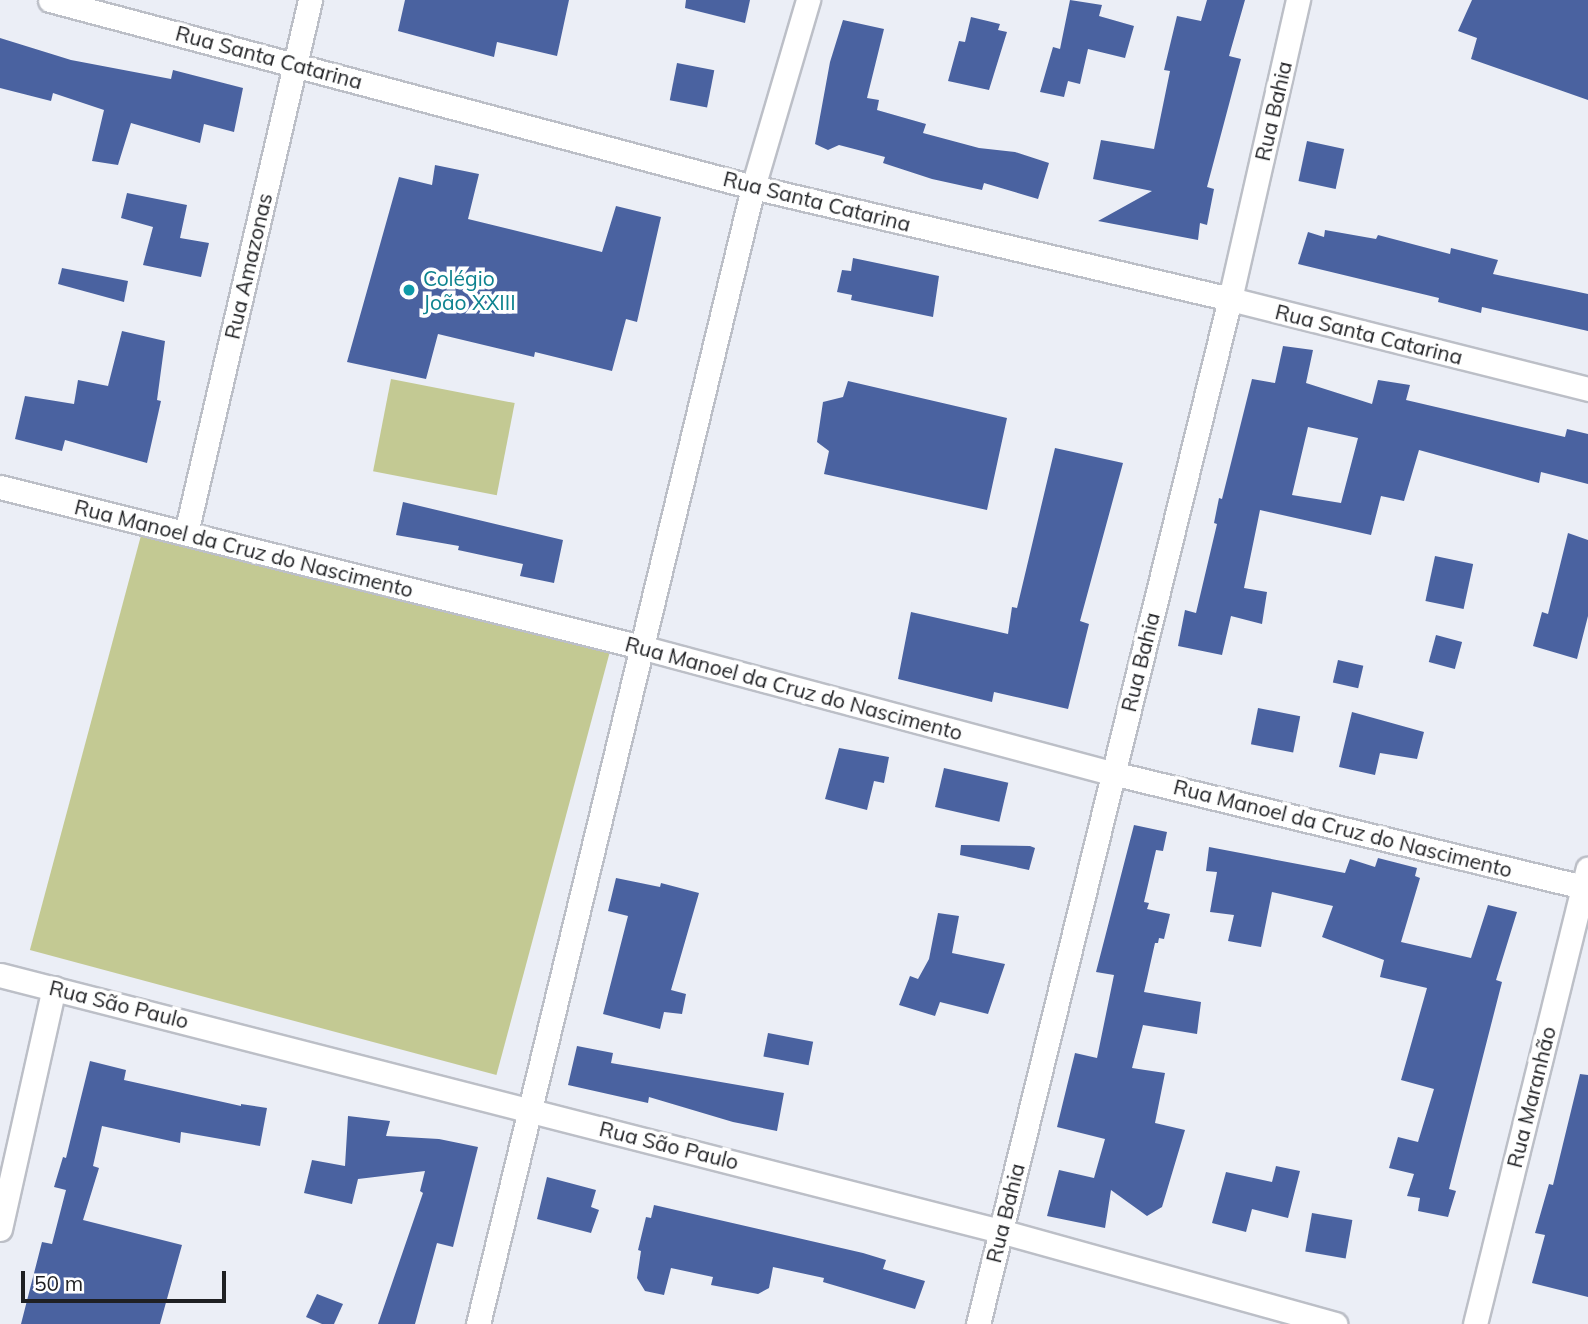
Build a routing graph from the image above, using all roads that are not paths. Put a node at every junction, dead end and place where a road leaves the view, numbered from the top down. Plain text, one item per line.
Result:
1 (50, 0) edge
2 (310, 0) edge
3 (808, 0) edge
4 (1298, 0) edge
5 (295, 63) junction
6 (753, 187) junction
7 (1230, 299) junction
8 (1588, 389) edge
9 (0, 487) edge
10 (186, 533) junction
11 (641, 647) junction
12 (1112, 773) junction
13 (1587, 881) edge
14 (0, 975) edge
15 (54, 988) junction
16 (529, 1109) junction
17 (0, 1228) edge
18 (1000, 1231) junction
19 (478, 1324) edge
20 (978, 1324) edge
21 (1335, 1324) edge
22 (1475, 1324) edge

1 - 5 street, Rua Santa Catarina
2 - 5 street, Rua Amazonas
3 - 6 street
4 - 7 street, Rua Bahia
5 - 6 street, Rua Santa Catarina
5 - 10 street, Rua Amazonas
6 - 7 street, Rua Santa Catarina
6 - 11 street
7 - 8 street, Rua Santa Catarina
7 - 12 street, Rua Bahia
9 - 10 street, Rua Manoel da Cruz do Nascimento
10 - 11 street, Rua Manoel da Cruz do Nascimento
11 - 12 street, Rua Manoel da Cruz do Nascimento
11 - 16 street
12 - 13 street, Rua Manoel da Cruz do Nascimento
12 - 18 street, Rua Bahia
13 - 22 street, Rua Maranhão
14 - 15 street, Rua São Paulo
15 - 16 street, Rua São Paulo
15 - 17 street
16 - 18 street, Rua São Paulo
16 - 19 street
18 - 20 street, Rua Bahia
18 - 21 street, Rua São Paulo

